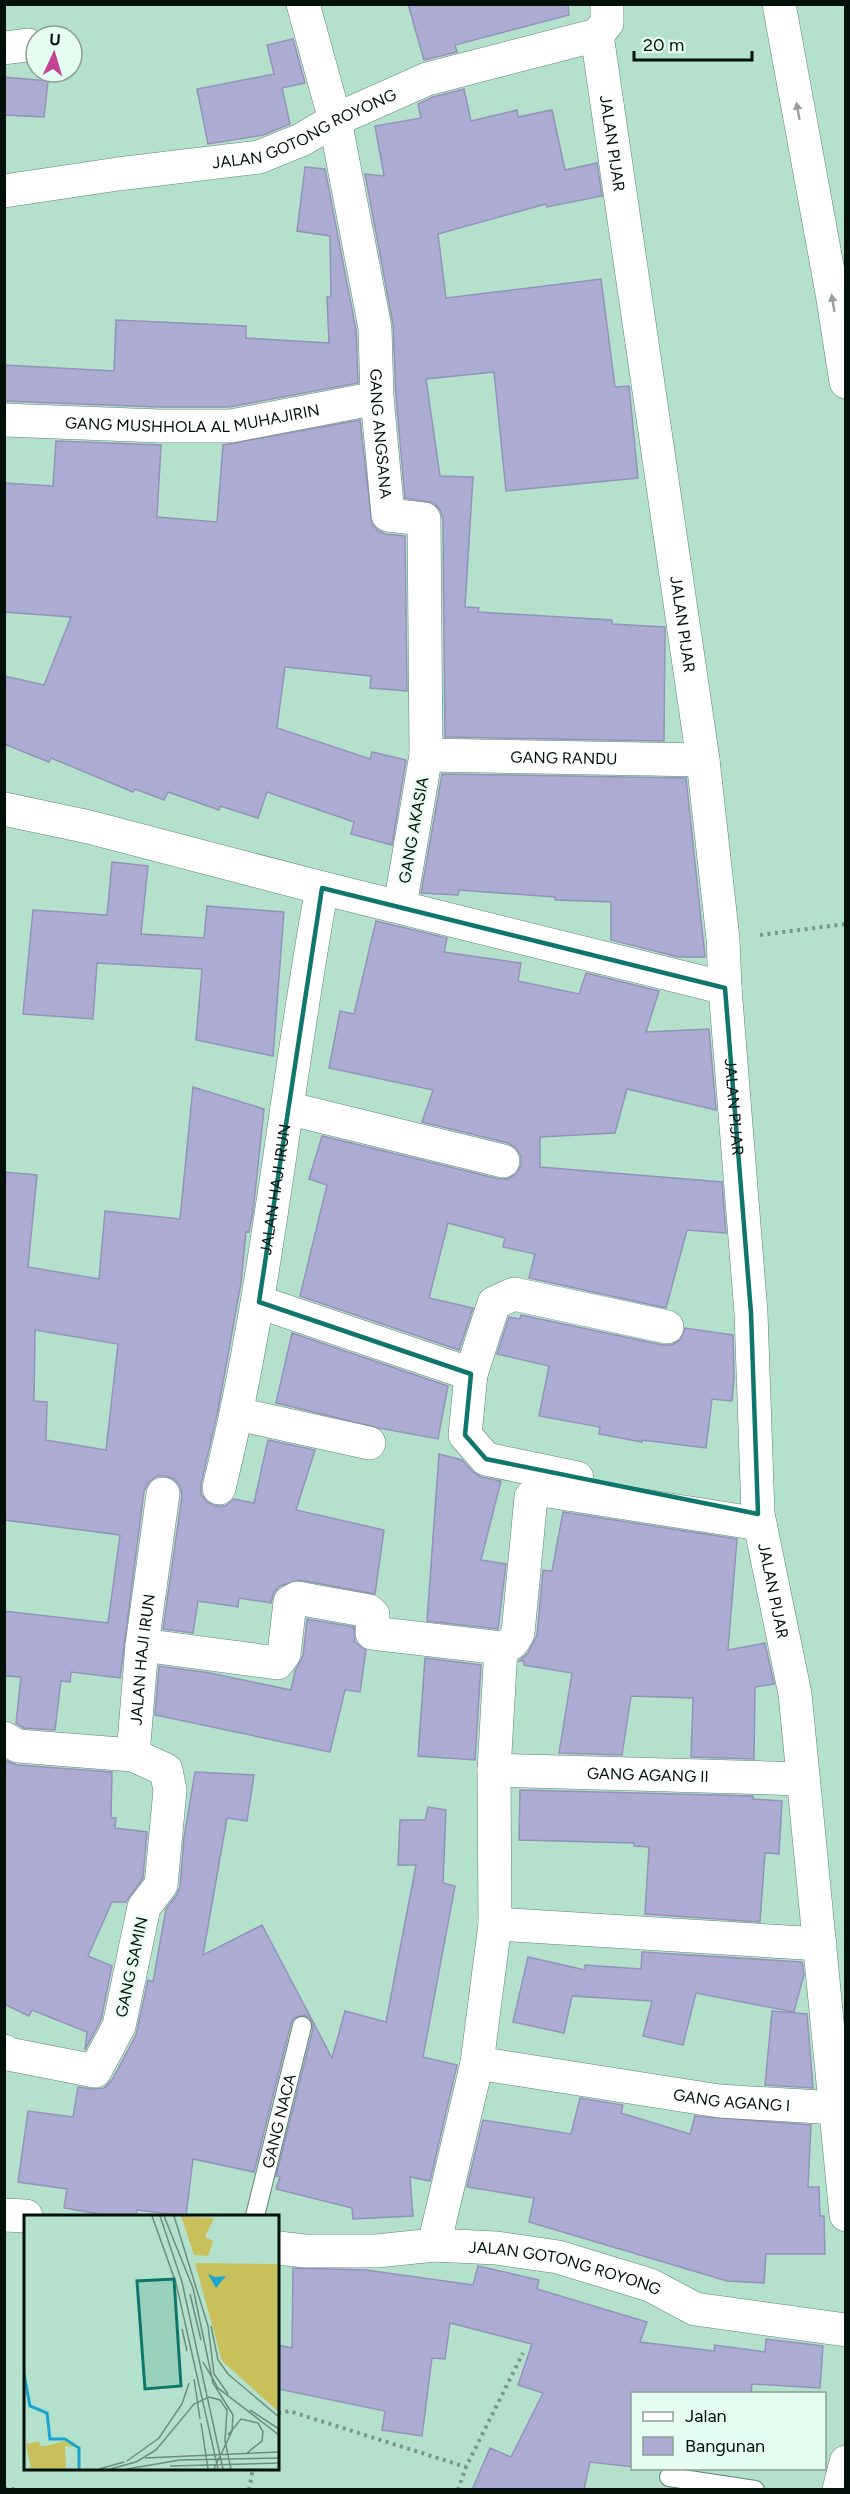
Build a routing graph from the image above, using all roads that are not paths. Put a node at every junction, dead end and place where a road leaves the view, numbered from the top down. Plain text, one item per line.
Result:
1 (303, 4) edge
2 (779, 4) edge
3 (602, 20) edge
4 (335, 120) junction
5 (4, 191) edge
6 (846, 382) edge
7 (377, 398) junction
8 (4, 420) edge
9 (426, 755) junction
10 (703, 760) junction
11 (4, 809) edge
12 (322, 888) junction
13 (399, 906) junction
14 (725, 988) junction
15 (287, 1108) junction
16 (503, 1161) dead end
17 (258, 1302) junction
18 (667, 1327) dead end
19 (471, 1374) junction
20 (238, 1414) junction
21 (369, 1443) dead end
22 (219, 1488) dead end
23 (163, 1494) dead end
24 (759, 1519) junction
25 (142, 1645) junction
26 (501, 1648) junction
27 (4, 1738) edge
28 (133, 1755) junction
29 (494, 1770) junction
30 (803, 1779) junction
31 (495, 1924) junction
32 (820, 1944) junction
33 (302, 2026) dead end
34 (6, 2060) edge
35 (477, 2062) junction
36 (837, 2108) junction
37 (4, 2215) edge
38 (255, 2215) edge
39 (846, 2215) edge
40 (24, 2217) edge
41 (434, 2245) junction
42 (279, 2248) edge
43 (846, 2330) edge
44 (846, 2462) edge
45 (669, 2477) dead end
46 (755, 2490) edge
47 (839, 2490) edge

1 - 4 main road, GANG ANGSANA
6 -> 2 main road
3 - 4 main road, JALAN GOTONG ROYONG
3 - 10 main road, JALAN PIJAR
4 - 5 main road, JALAN GOTONG ROYONG
4 - 7 main road, GANG ANGSANA
7 - 8 main road, GANG MUSHHOLA AL MUHAJIRIN
7 - 9 main road, GANG ANGSANA
9 - 10 main road, GANG RANDU
9 - 13 main road, GANG AKASIA
10 - 14 main road, JALAN PIJAR
11 - 12 main road
12 - 13 main road
12 - 15 main road, JALAN HAJI IRUN
13 - 14 main road
14 - 24 main road, JALAN PIJAR
15 - 16 main road
15 - 17 main road, JALAN HAJI IRUN
17 - 19 main road
17 - 20 main road, JALAN HAJI IRUN
18 - 19 main road
19 - 24 main road
20 - 21 main road
20 - 22 main road, JALAN HAJI IRUN
23 - 25 main road, JALAN HAJI IRUN
24 - 26 main road
24 - 30 main road, JALAN PIJAR
25 - 26 main road
25 - 28 main road, JALAN HAJI IRUN
26 - 29 main road
27 - 28 main road
28 - 34 main road, GANG SAMIN
29 - 30 main road, GANG AGANG II
29 - 31 main road
30 - 32 main road, JALAN PIJAR
31 - 32 main road
31 - 35 main road
32 - 36 main road, JALAN PIJAR
33 - 38 lane, GANG NACA
35 - 36 main road, GANG AGANG I
35 - 41 main road
36 - 39 main road, JALAN PIJAR
37 - 40 main road
41 - 42 main road, JALAN GOTONG ROYONG
41 - 43 main road, JALAN GOTONG ROYONG
44 - 47 main road
45 - 46 lane

